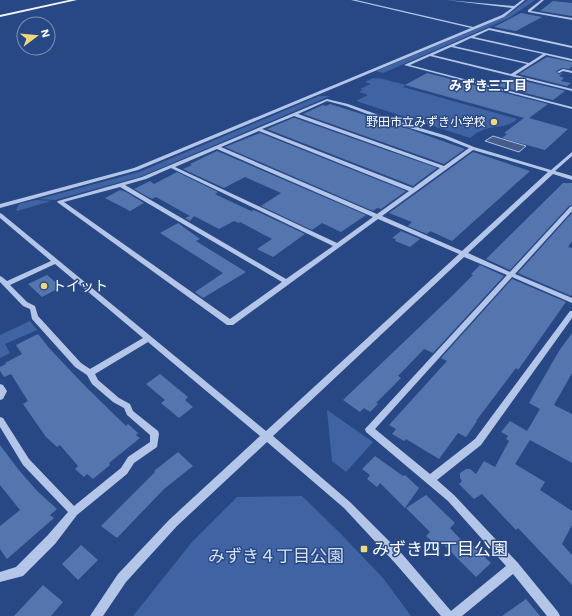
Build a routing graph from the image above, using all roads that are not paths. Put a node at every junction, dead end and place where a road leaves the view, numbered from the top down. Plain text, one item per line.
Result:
1 (75, 0) edge
2 (352, 0) edge
3 (447, 0) edge
4 (524, 0) edge
5 (543, 0) edge
6 (514, 7) junction
7 (0, 16) edge
8 (572, 19) edge
9 (473, 28) junction
10 (470, 37) junction
11 (451, 46) junction
12 (572, 47) edge
13 (546, 54) junction
14 (430, 55) junction
15 (572, 60) edge
16 (530, 64) junction
17 (512, 75) junction
18 (572, 90) edge
19 (572, 108) edge
20 (294, 114) junction
21 (258, 130) junction
22 (217, 147) junction
23 (472, 148) junction
24 (572, 153) edge
25 (172, 167) junction
26 (444, 168) junction
27 (552, 172) junction
28 (572, 178) edge
29 (121, 185) junction
30 (412, 190) junction
31 (0, 206) edge
32 (572, 208) edge
33 (0, 215) edge
34 (377, 216) junction
35 (336, 246) junction
36 (464, 254) junction
37 (55, 260) junction
38 (511, 275) junction
39 (0, 278) edge
40 (286, 282) junction
41 (6, 284) junction
42 (572, 301) edge
43 (572, 313) edge
44 (148, 338) junction
45 (90, 373) junction
46 (0, 387) edge
47 (0, 397) edge
48 (0, 420) edge
49 (266, 436) junction
50 (431, 479) junction
51 (74, 512) junction
52 (514, 567) junction
53 (0, 577) edge
54 (96, 616) edge
55 (448, 616) edge
56 (453, 616) edge
57 (554, 616) edge

1 - 7 main road
2 - 9 street
3 - 6 street
4 - 6 street
5 - 8 street
6 - 9 street
9 - 31 street
10 - 11 street
10 - 12 street
10 - 13 street
11 - 14 street
11 - 16 street
13 - 15 street
13 - 16 street
14 - 17 street
14 - 19 street
16 - 17 street
17 - 18 street
20 - 21 street
20 - 23 street
20 - 26 street
21 - 22 street
21 - 30 street
22 - 25 street
22 - 34 street
23 - 26 street
23 - 27 street
24 - 27 street
25 - 29 street
25 - 35 street
26 - 30 street
27 - 28 street
27 - 36 street
29 - 40 street
29 - 40 street
30 - 34 street
32 - 38 street
33 - 37 street
34 - 35 street
34 - 36 street
35 - 40 street
36 - 38 street
36 - 49 street
37 - 41 street
37 - 44 street
38 - 42 street
38 - 50 street
39 - 41 street
41 - 45 street
43 - 50 street
44 - 45 street
44 - 49 street
45 - 51 street
46 - 47 street
48 - 51 street
49 - 54 street
49 - 55 street
50 - 52 street
51 - 53 street
52 - 56 street
52 - 57 street

